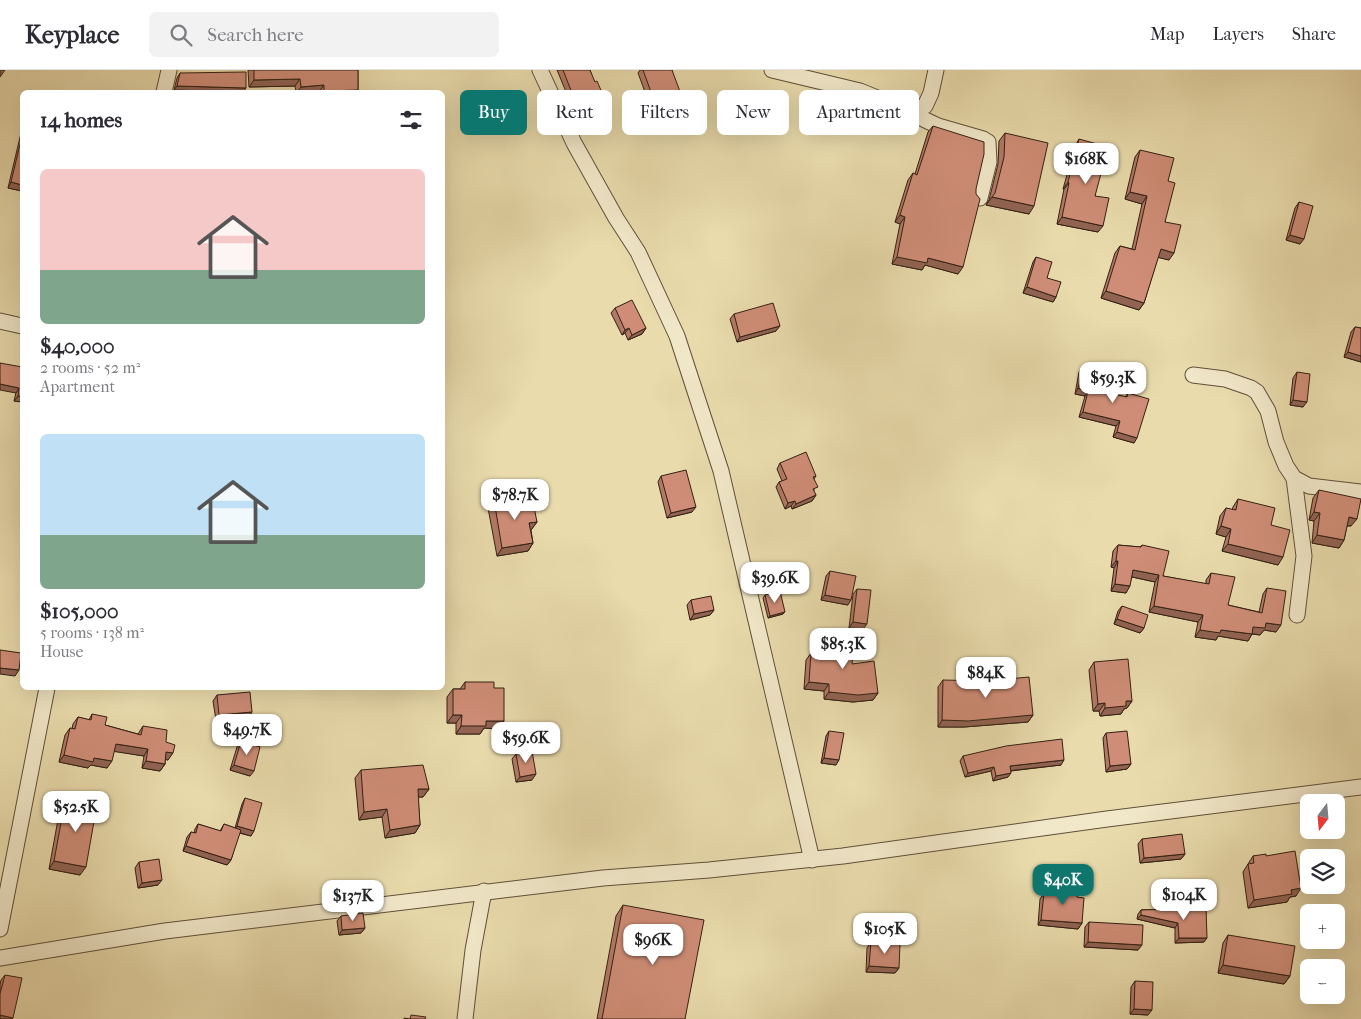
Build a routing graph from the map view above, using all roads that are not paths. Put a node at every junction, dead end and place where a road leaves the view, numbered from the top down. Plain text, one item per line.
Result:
1 (169, 70) edge
2 (540, 70) edge
3 (772, 70) edge
4 (936, 70) edge
5 (164, 90) edge
6 (856, 90) edge
7 (919, 108) edge
8 (919, 116) edge
9 (980, 198) edge
10 (0, 322) edge
11 (20, 326) edge
12 (1193, 375) dead end
13 (1294, 478) junction
14 (1361, 492) edge
15 (1297, 615) dead end
16 (47, 690) edge
17 (1361, 787) edge
18 (812, 860) junction
19 (484, 891) junction
20 (0, 929) edge
21 (0, 958) edge
22 (465, 1019) edge

1 - 5 street
2 - 18 street
3 - 6 street
4 - 7 street
8 - 9 street
10 - 11 street
12 - 13 street
13 - 14 street
13 - 15 street
16 - 20 street
17 - 18 street
18 - 19 street
19 - 21 street
19 - 22 street

